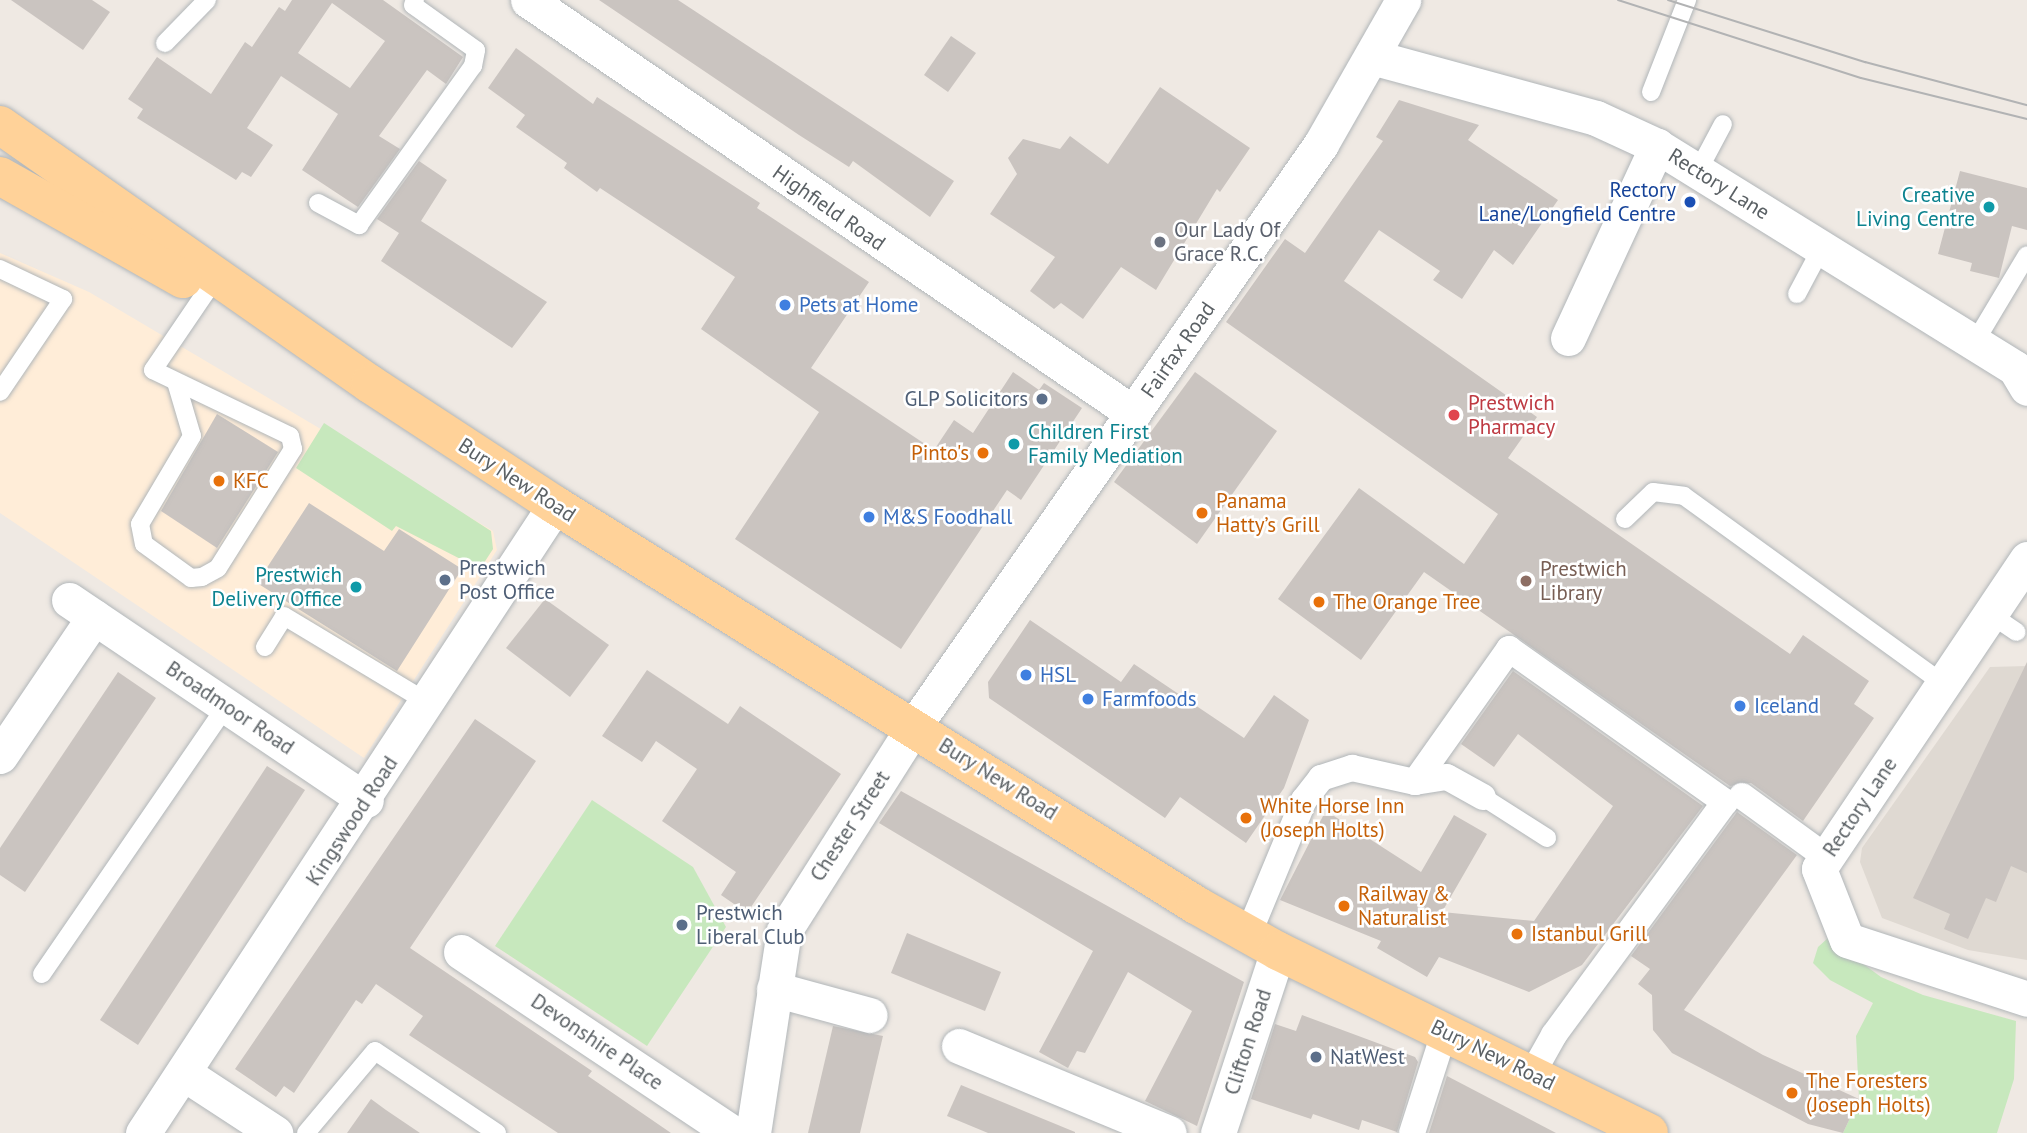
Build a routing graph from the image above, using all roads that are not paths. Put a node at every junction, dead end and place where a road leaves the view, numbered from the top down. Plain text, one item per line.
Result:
1 (207, 0) edge
2 (415, 0) edge
3 (1403, 0) edge
4 (1687, 0) edge
5 (547, 5) edge
6 (165, 43) dead end
7 (1372, 57) junction
8 (1651, 92) dead end
9 (1723, 124) dead end
10 (0, 125) edge
11 (1657, 146) junction
12 (1698, 171) junction
13 (0, 176) edge
14 (318, 203) dead end
15 (1822, 247) junction
16 (2027, 256) edge
17 (0, 269) edge
18 (206, 292) junction
19 (1797, 293) dead end
20 (1568, 338) dead end
21 (1975, 342) junction
22 (176, 383) junction
23 (370, 384) junction
24 (2027, 388) edge
25 (0, 392) edge
26 (1133, 413) junction
27 (555, 506) junction
28 (1625, 519) dead end
29 (2027, 559) edge
30 (265, 647) dead end
31 (1944, 684) junction
32 (429, 704) junction
33 (226, 706) junction
34 (914, 726) junction
35 (0, 756) edge
36 (1415, 782) junction
37 (1742, 796) dead end
38 (1483, 797) joint
39 (366, 800) junction
40 (1547, 838) dead end
41 (1826, 858) junction
42 (1263, 943) junction
43 (461, 952) dead end
44 (42, 974) dead end
45 (774, 989) junction
46 (2027, 999) edge
47 (870, 1015) dead end
48 (1445, 1030) junction
49 (959, 1046) dead end
50 (185, 1074) junction
51 (1532, 1074) junction
52 (1103, 1120) edge
53 (1608, 1123) edge
54 (143, 1133) edge
55 (275, 1133) edge
56 (306, 1133) edge
57 (497, 1133) edge
58 (732, 1133) edge
59 (753, 1133) edge
60 (1169, 1133) edge
61 (1218, 1133) edge
62 (1412, 1133) edge
63 (1649, 1133) edge

1 - 6 lane
2 - 14 lane
3 - 7 street, Fairfax Road
4 - 8 lane
5 - 26 street, Highfield Road
7 - 11 street, Rectory Lane
7 - 26 street, Fairfax Road
9 - 12 lane
10 - 23 highway, Bury New Road
11 - 12 street, Rectory Lane
11 - 20 street
12 - 15 street, Rectory Lane
13 - 18 highway, Bury New Road
15 - 19 lane
15 - 21 street, Rectory Lane
16 - 21 lane
17 - 25 lane
18 - 22 lane
18 - 23 highway, Bury New Road
21 - 24 street, Rectory Lane
22 - 22 lane
23 - 27 highway, Bury New Road
26 - 34 street, Fairfax Road
27 - 32 street, Kingswood Road
27 - 34 highway, Bury New Road
28 - 31 lane
29 - 31 street, Rectory Lane
30 - 32 lane
31 - 41 street, Rectory Lane
32 - 39 street, Kingswood Road
33 - 35 street, Broadmoor Road
33 - 39 street, Broadmoor Road
33 - 44 lane
34 - 42 highway, Bury New Road
34 - 45 street, Chester Street
36 - 38 street
36 - 42 street
36 - 51 street
37 - 41 street
38 - 40 lane
39 - 50 street, Kingswood Road
41 - 46 street, Rectory Lane
42 - 48 highway, Bury New Road
42 - 61 street, Clifton Road
43 - 58 street, Devonshire Place
45 - 47 street
45 - 59 street, Chester Street
48 - 51 highway, Bury New Road
48 - 62 street
49 - 52 street
50 - 54 street, Kingswood Road
50 - 55 street
51 - 53 highway, Bury New Road
52 - 60 street
53 - 63 highway, Bury New Road
56 - 57 lane

